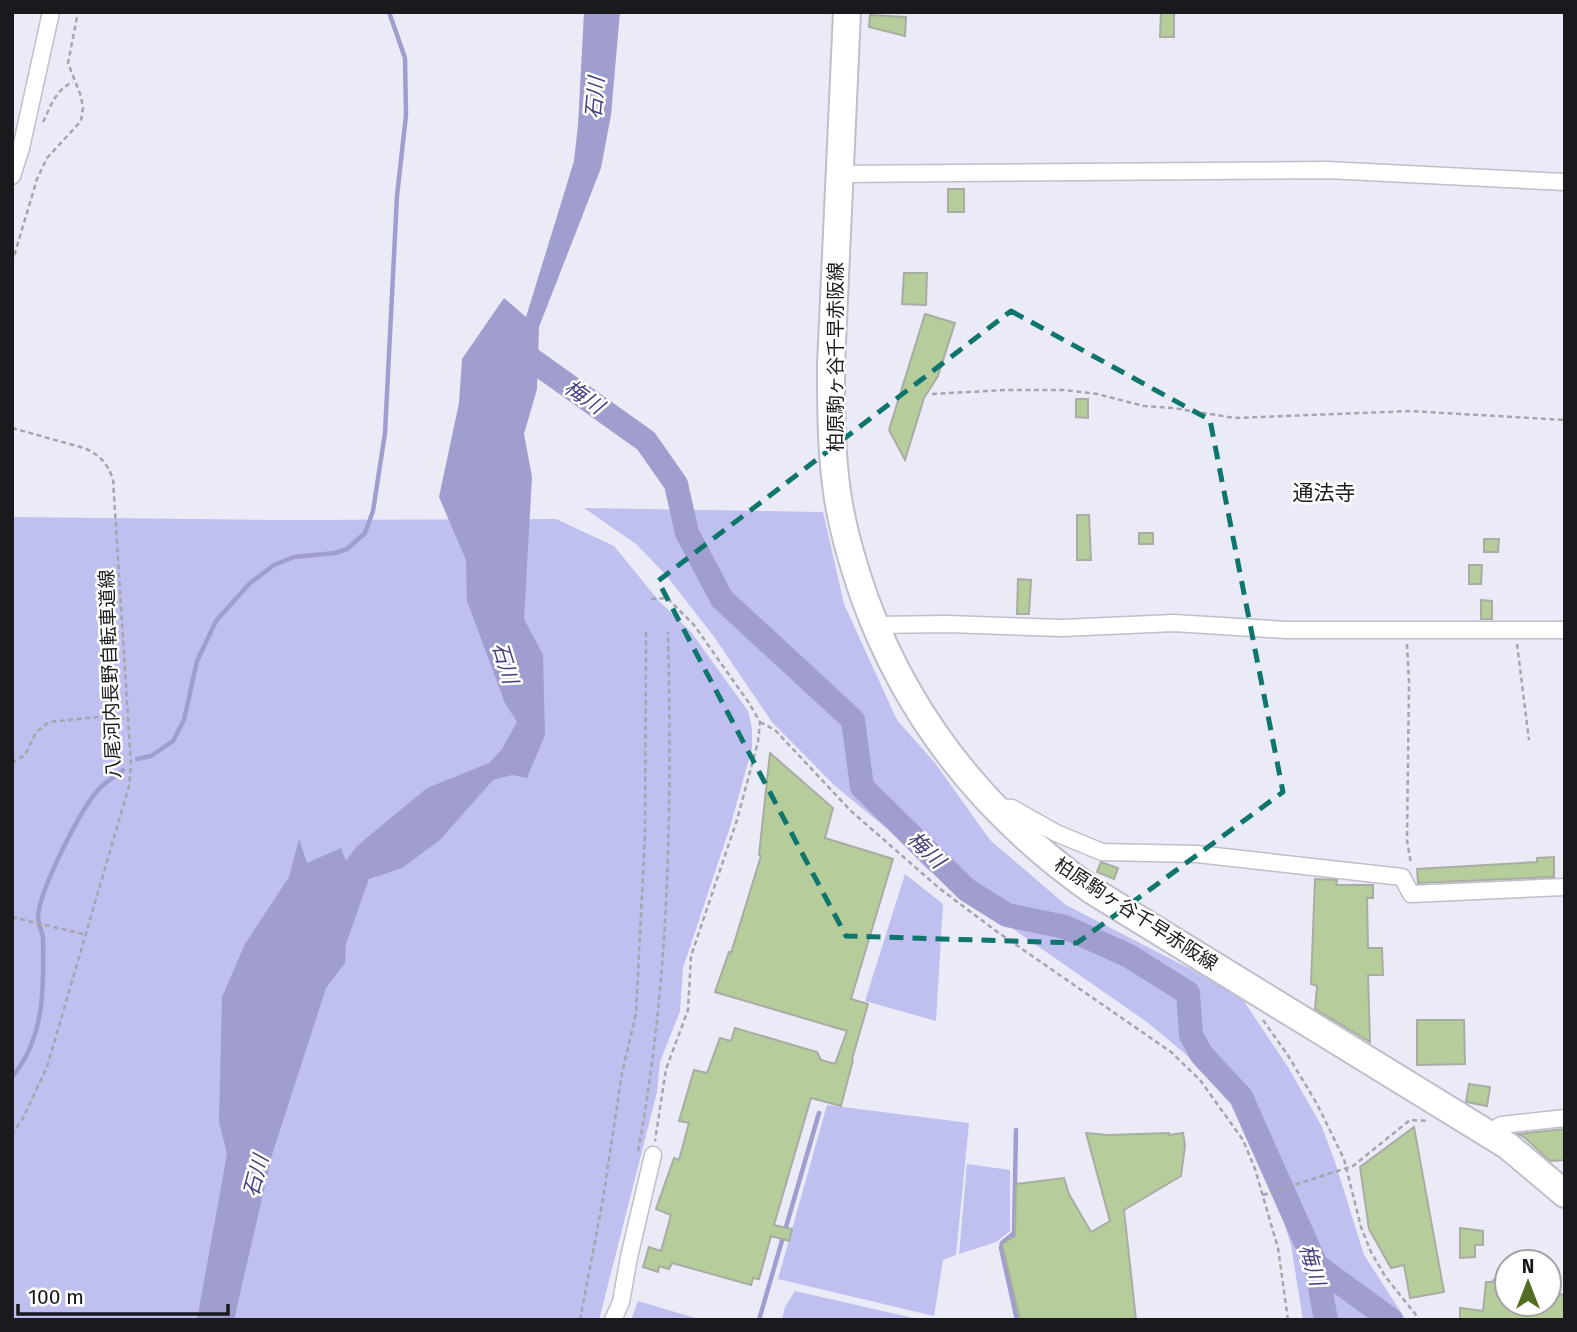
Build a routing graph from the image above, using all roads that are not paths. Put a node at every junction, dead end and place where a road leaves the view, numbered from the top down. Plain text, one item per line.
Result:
1 (51, 12) edge
2 (847, 12) edge
3 (32, 101) junction
4 (12, 134) edge
5 (839, 174) junction
6 (12, 176) edge
7 (1565, 182) edge
8 (875, 625) junction
9 (1565, 630) edge
10 (994, 807) junction
11 (1565, 887) edge
12 (1565, 1118) edge
13 (1488, 1133) junction
14 (644, 1157) road end
15 (1565, 1194) edge
16 (613, 1320) edge

1 - 3 street
2 - 5 main road, 柏原駒ヶ谷千早赤阪線
3 - 4 street
3 - 6 street
5 - 7 street
5 - 8 main road, 柏原駒ヶ谷千早赤阪線
8 - 9 street
8 - 10 main road, 柏原駒ヶ谷千早赤阪線
10 - 11 street
10 - 13 main road, 柏原駒ヶ谷千早赤阪線
12 - 13 street
13 - 15 main road, 柏原駒ヶ谷千早赤阪線
14 - 16 street

